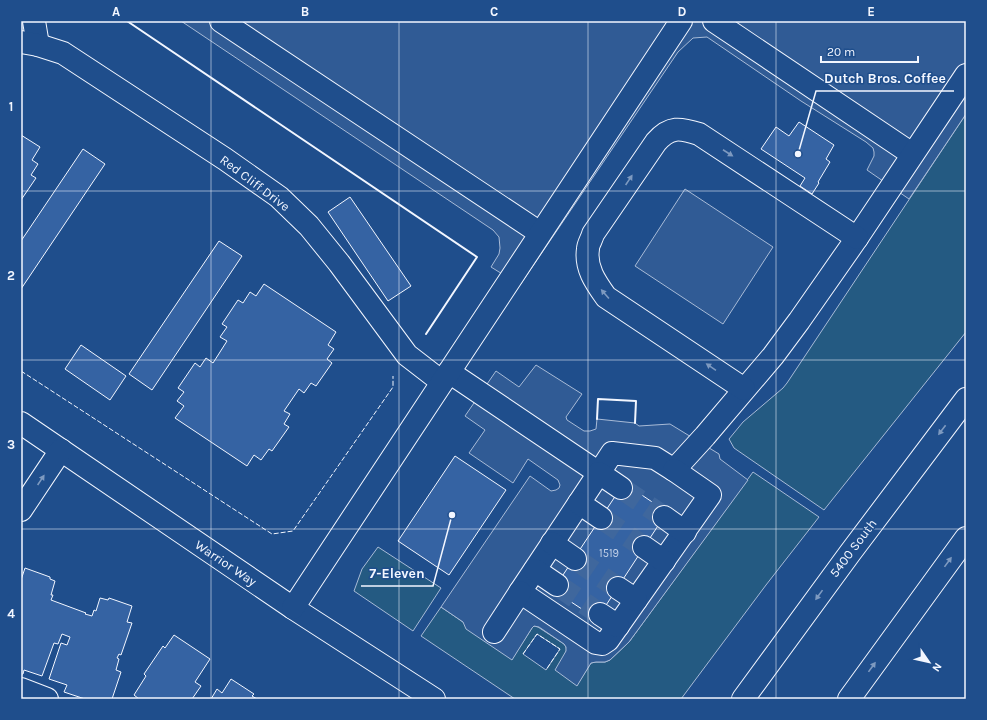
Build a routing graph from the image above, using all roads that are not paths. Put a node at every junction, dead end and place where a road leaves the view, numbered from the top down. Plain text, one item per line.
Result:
1 (34, 21) edge
2 (221, 21) edge
3 (681, 21) edge
4 (714, 21) edge
5 (30, 44) edge
6 (966, 75) edge
7 (912, 154) junction
8 (540, 234) junction
9 (857, 238) junction
10 (446, 377) junction
11 (744, 389) junction
12 (966, 399) edge
13 (24, 431) edge
14 (61, 450) junction
15 (674, 470) junction
16 (599, 474) junction
17 (621, 488) tunnel mouth
18 (579, 504) junction
19 (21, 510) edge
20 (664, 517) tunnel mouth
21 (601, 518) tunnel mouth
22 (685, 532) junction
23 (966, 538) edge
24 (552, 543) junction
25 (644, 547) tunnel mouth
26 (575, 558) tunnel mouth
27 (664, 561) junction
28 (535, 570) junction
29 (557, 585) tunnel mouth
30 (618, 588) tunnel mouth
31 (520, 592) junction
32 (636, 600) junction
33 (293, 608) junction
34 (600, 614) tunnel mouth
35 (618, 626) junction
36 (494, 632) dead end
37 (21, 689) edge
38 (47, 699) edge
39 (434, 699) edge
40 (743, 699) edge
41 (849, 699) edge

1 - 5 street
2 - 8 street
3 - 8 street
4 - 7 street
5 - 10 street, Red Cliff Drive
6 - 7 street
7 - 9 street
8 - 10 street
9 - 11 street
11 -> 9 street
10 - 16 street, Red Cliff Drive
10 - 33 street
11 - 15 street
12 -> 40 street, 5400 South
13 - 14 street, Warrior Way
19 -> 14 street
14 - 33 street, Warrior Way
15 - 16 street
15 - 22 street
16 - 17 street, Red Cliff Drive
16 - 18 street
18 - 21 street
18 - 24 street
20 - 22 street
22 - 27 street
41 -> 23 street
24 - 26 street
24 - 28 street
25 - 27 street
27 - 32 street
28 - 29 street
28 - 31 street
30 - 32 street
31 - 35 street
31 - 36 street
32 - 35 street
33 - 39 street, Warrior Way
34 - 35 street
37 - 38 street

